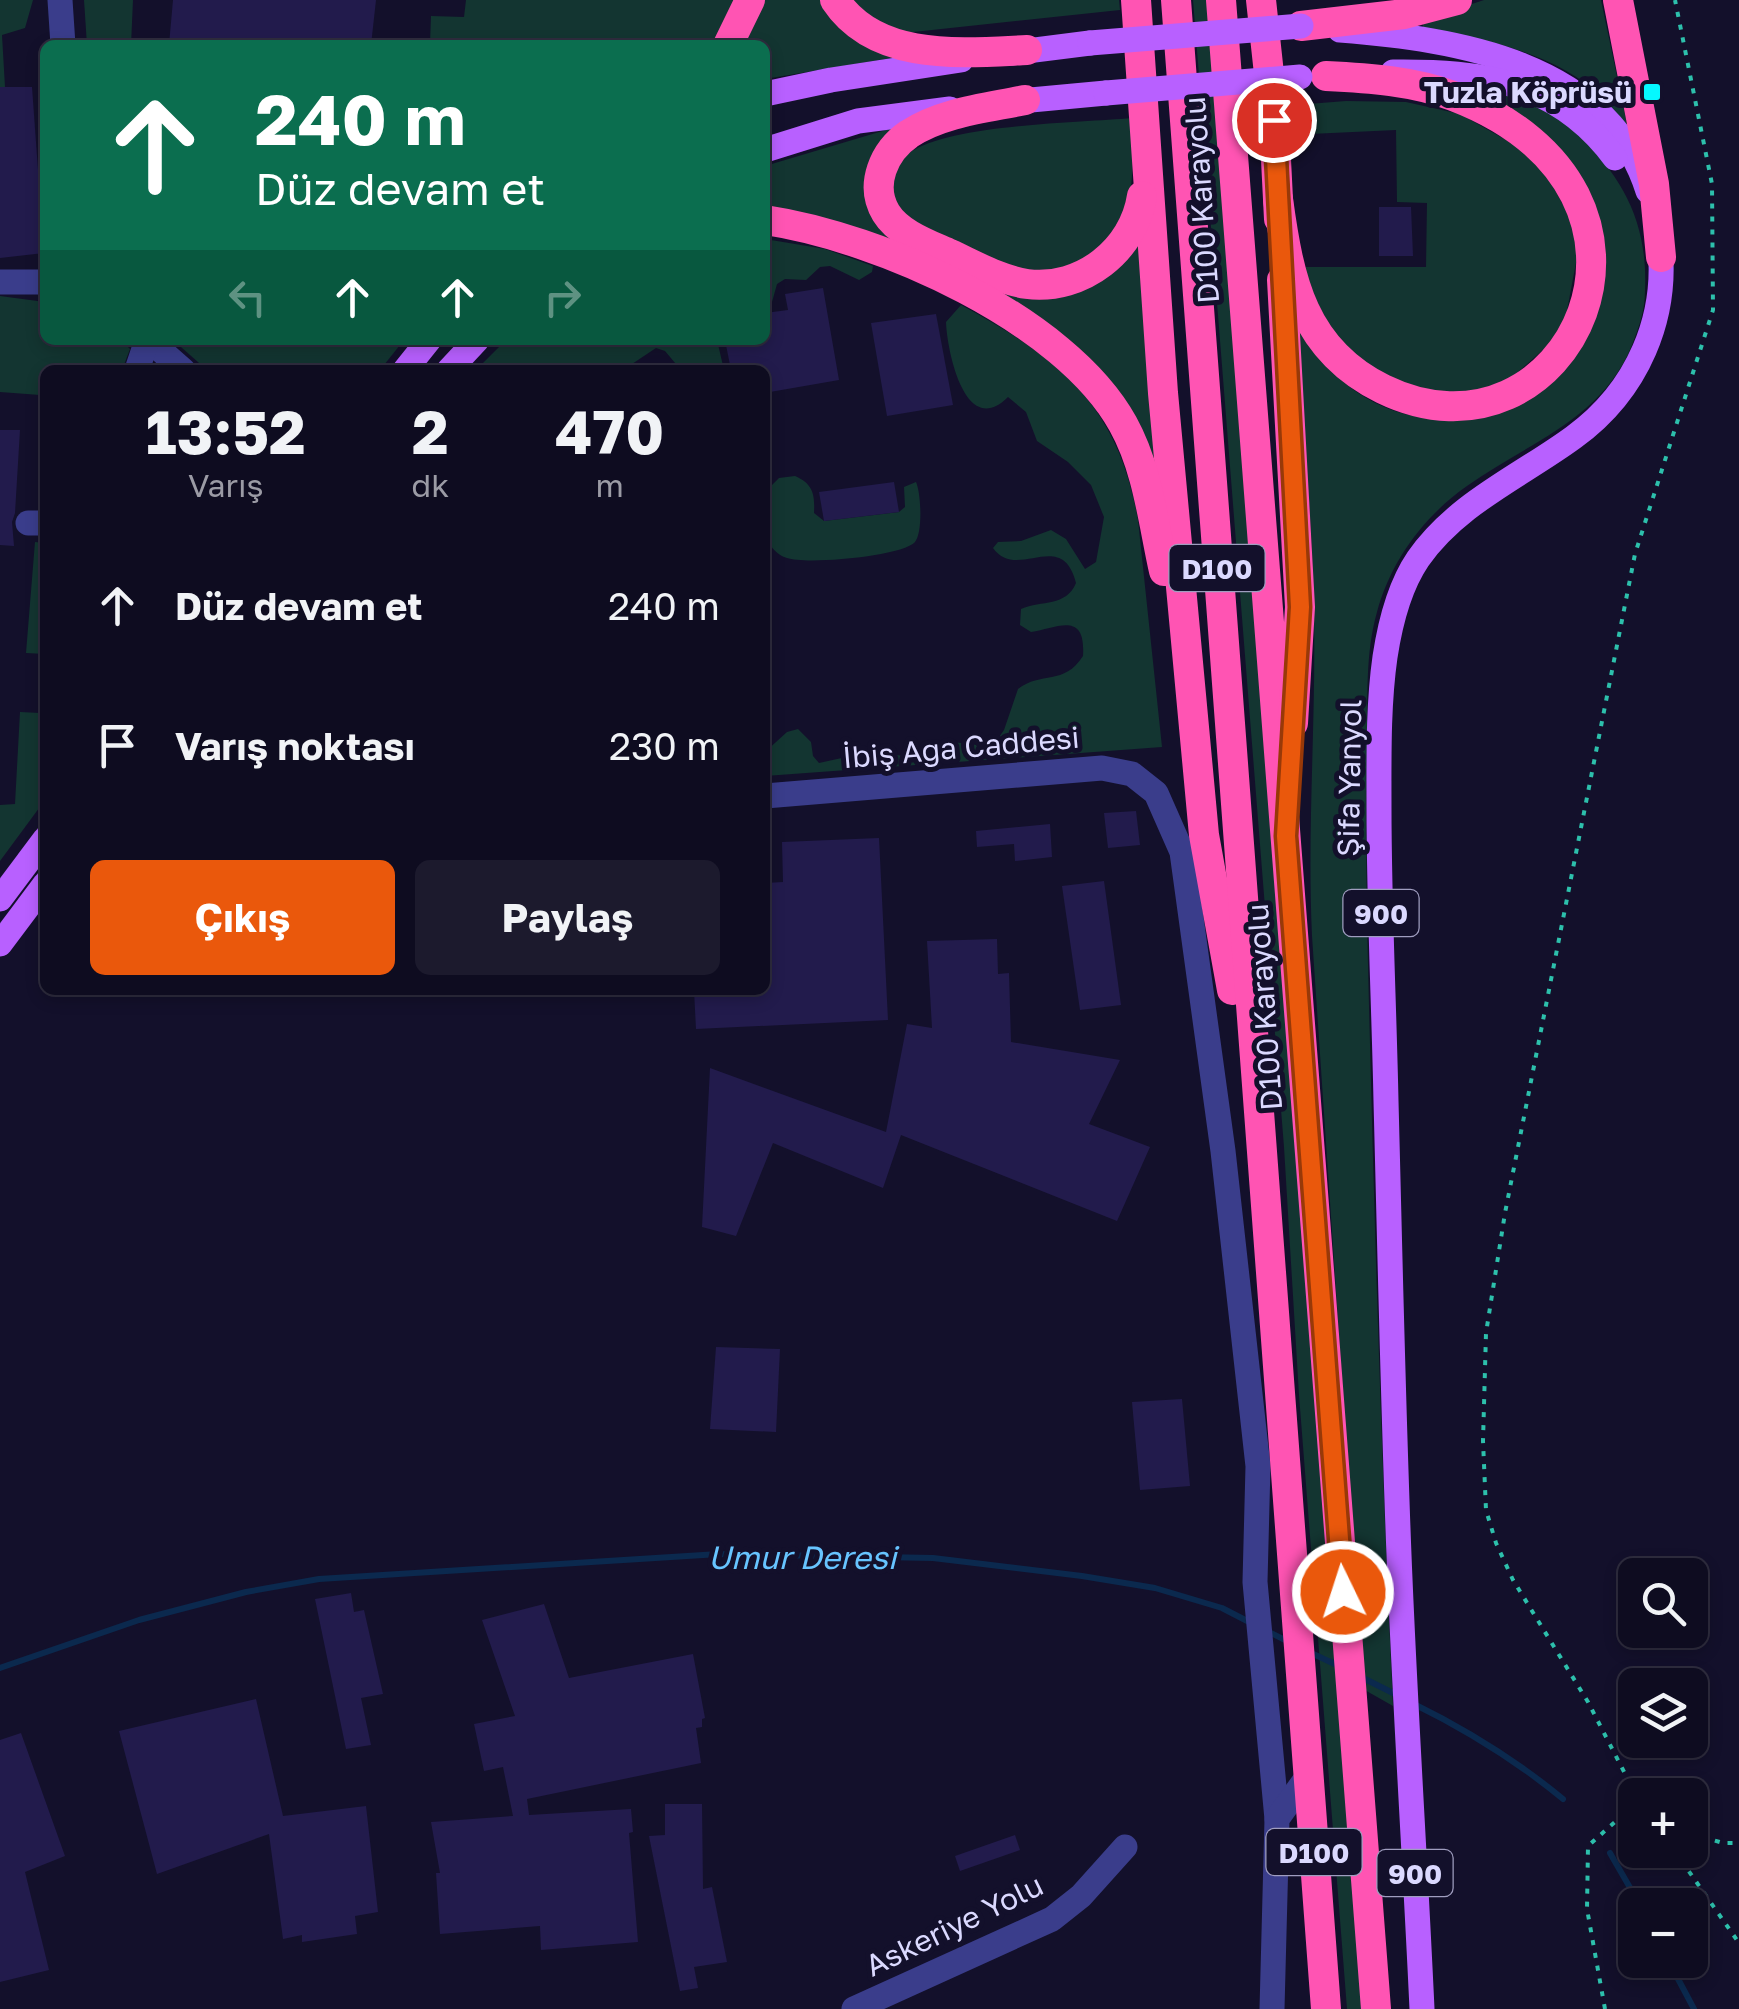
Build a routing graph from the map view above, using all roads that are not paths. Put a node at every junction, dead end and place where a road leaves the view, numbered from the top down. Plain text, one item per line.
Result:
1 (60, 0) edge
2 (750, 0) edge
3 (834, 0) edge
4 (1136, 0) edge
5 (1176, 0) edge
6 (1221, 0) edge
7 (1260, 0) edge
8 (1457, 0) edge
9 (1618, 0) edge
10 (1300, 26) junction
11 (64, 40) edge
12 (730, 40) edge
13 (1027, 50) junction
14 (1313, 77) junction
15 (770, 93) edge
16 (1026, 100) junction
17 (1145, 138) junction
18 (770, 148) edge
19 (1278, 199) junction
20 (770, 221) edge
21 (1662, 257) junction
22 (0, 282) edge
23 (40, 282) edge
24 (154, 345) edge
25 (426, 345) edge
26 (472, 345) edge
27 (177, 365) edge
28 (409, 365) edge
29 (454, 365) edge
30 (1195, 718) junction
31 (770, 796) edge
32 (1286, 836) junction
33 (40, 847) edge
34 (40, 891) edge
35 (0, 899) edge
36 (0, 944) edge
37 (1259, 1136) junction
38 (1308, 1776) junction
39 (1277, 1819) junction
40 (1125, 1847) dead end
41 (854, 2009) edge
42 (1272, 2009) edge
43 (1326, 2009) edge
44 (1376, 2009) edge
45 (1422, 2009) edge

1 - 11 street
2 - 12 highway
3 - 13 highway
4 - 17 highway
5 - 37 highway, D100 Karayolu / D100
6 - 32 highway, D100 Karayolu / D100
7 - 19 highway
8 - 10 highway
9 - 21 highway
10 - 13 main road, Şifa Yanyol, bridge
10 - 21 main road, Şifa Yanyol / 900
13 - 15 main road, Şifa Yanyol
14 - 16 main road, bridge
14 - 19 highway
14 - 21 main road
16 - 17 highway
16 - 18 main road
17 - 30 highway
19 - 32 highway
20 - 30 highway
21 - 45 main road, Şifa Yanyol / 900
22 - 23 street
24 - 27 street
25 - 28 main road
26 - 29 main road
30 - 37 highway
31 - 39 street, İbiş Ağa Caddesi
32 - 44 highway, D100 Karayolu / D100
33 - 35 main road
34 - 36 main road
37 - 38 highway, D100 Karayolu / D100
38 - 39 street
38 - 43 highway, D100 Karayolu / D100
39 - 42 street
40 - 41 street, Askeriye Yolu

